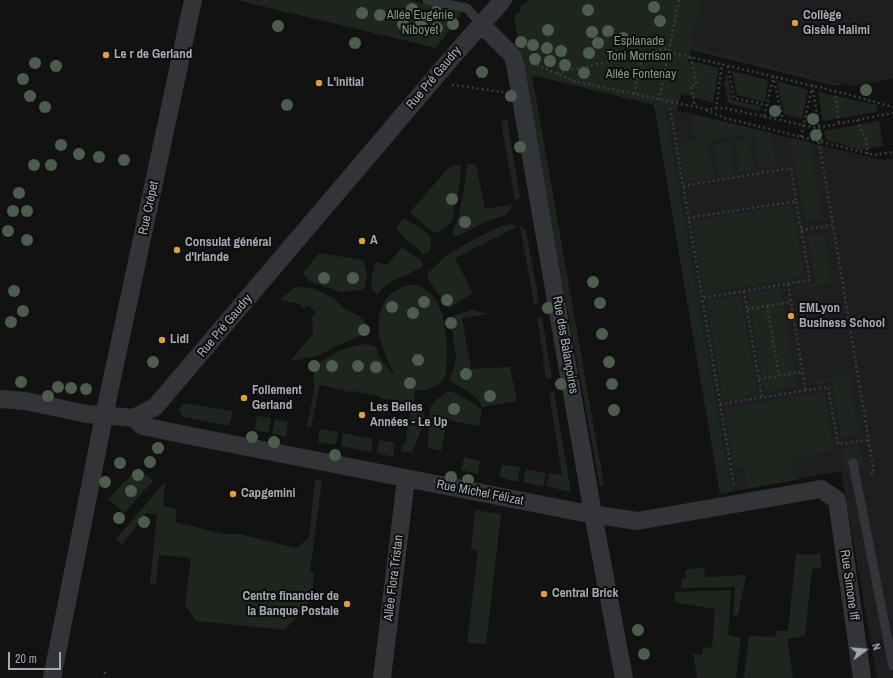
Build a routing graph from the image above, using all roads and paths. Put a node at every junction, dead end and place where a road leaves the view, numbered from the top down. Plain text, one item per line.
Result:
1 (193, 0) edge
2 (427, 0) edge
3 (504, 0) edge
4 (679, 0) edge
5 (481, 24) junction
6 (669, 48) junction
7 (669, 52) junction
8 (643, 54) junction
9 (692, 57) junction
10 (528, 61) dead end
11 (722, 64) junction
12 (728, 66) junction
13 (556, 73) junction
14 (773, 76) junction
15 (446, 84) dead end
16 (812, 85) junction
17 (835, 91) junction
18 (507, 92) dead end
19 (634, 94) junction
20 (660, 100) junction
21 (767, 105) junction
22 (695, 107) junction
23 (893, 107) edge
24 (670, 108) dead end
25 (716, 109) junction
26 (706, 110) junction
27 (893, 113) edge
28 (764, 116) junction
29 (783, 120) junction
30 (857, 120) junction
31 (839, 123) junction
32 (804, 125) junction
33 (820, 127) junction
34 (801, 137) junction
35 (821, 142) junction
36 (893, 152) edge
37 (868, 154) junction
38 (683, 186) junction
39 (796, 201) junction
40 (688, 218) junction
41 (833, 225) junction
42 (801, 230) junction
43 (788, 284) junction
44 (744, 291) junction
45 (702, 298) junction
46 (791, 302) junction
47 (766, 306) junction
48 (747, 309) junction
49 (802, 372) junction
50 (779, 376) junction
51 (759, 379) junction
52 (806, 391) junction
53 (762, 398) junction
54 (0, 399) edge
55 (720, 404) junction
56 (104, 416) junction
57 (134, 418) junction
58 (869, 440) junction
59 (853, 463) dead end
60 (856, 476) junction
61 (406, 479) junction
62 (735, 491) dead end
63 (829, 495) joint
64 (594, 514) junction
65 (893, 666) edge
66 (52, 678) edge
67 (382, 678) edge
68 (624, 678) edge
69 (862, 678) edge

1 - 56 street, Rue Crépet
2 - 5 lane
3 - 5 street, Rue Pré Gaudry
4 - 6 path
5 - 57 street, Rue Pré Gaudry
5 - 64 street, Rue des Balançoires
6 - 7 path
6 - 8 path
7 - 9 path
7 - 20 path
8 - 13 path
8 - 19 path
9 - 11 path
9 - 22 path
10 - 13 path
11 - 12 path
11 - 25 path
12 - 14 path
12 - 21 path
13 - 19 path
14 - 16 path
14 - 21 path
14 - 29 path
15 - 18 path
16 - 17 path
16 - 32 path
16 - 33 path
17 - 23 path
17 - 31 path
19 - 20 path
20 - 22 path
21 - 28 path
22 - 26 path
24 - 38 path
25 - 26 path
25 - 28 path
26 - 34 path
27 - 30 path
28 - 29 path
29 - 32 path
30 - 31 path
30 - 37 path
31 - 33 path
32 - 33 path
32 - 34 path
33 - 35 path
34 - 35 path
35 - 37 path
35 - 41 path
36 - 37 path
38 - 39 path
38 - 40 path
39 - 40 path
39 - 42 path
40 - 45 path
41 - 42 path
41 - 58 path
42 - 43 path
43 - 44 path
43 - 46 path
44 - 45 path
44 - 48 path
45 - 55 path
46 - 47 path
46 - 49 path
47 - 48 path
47 - 50 path
48 - 51 path
49 - 50 path
49 - 52 path
50 - 51 path
51 - 53 path
52 - 53 path
52 - 58 path
53 - 55 path
54 - 56 street
55 - 62 path
56 - 57 street
56 - 66 street
57 - 61 street, Rue Michel Félizat
58 - 60 path
59 - 60 lane
60 - 65 lane
61 - 64 street, Rue Michel Félizat
61 - 67 street, Allée Flora Tristan
63 - 64 street, Rue Michel Félizat
63 - 69 street, Rue Simone Iff
64 - 68 street, Rue des Balançoires

